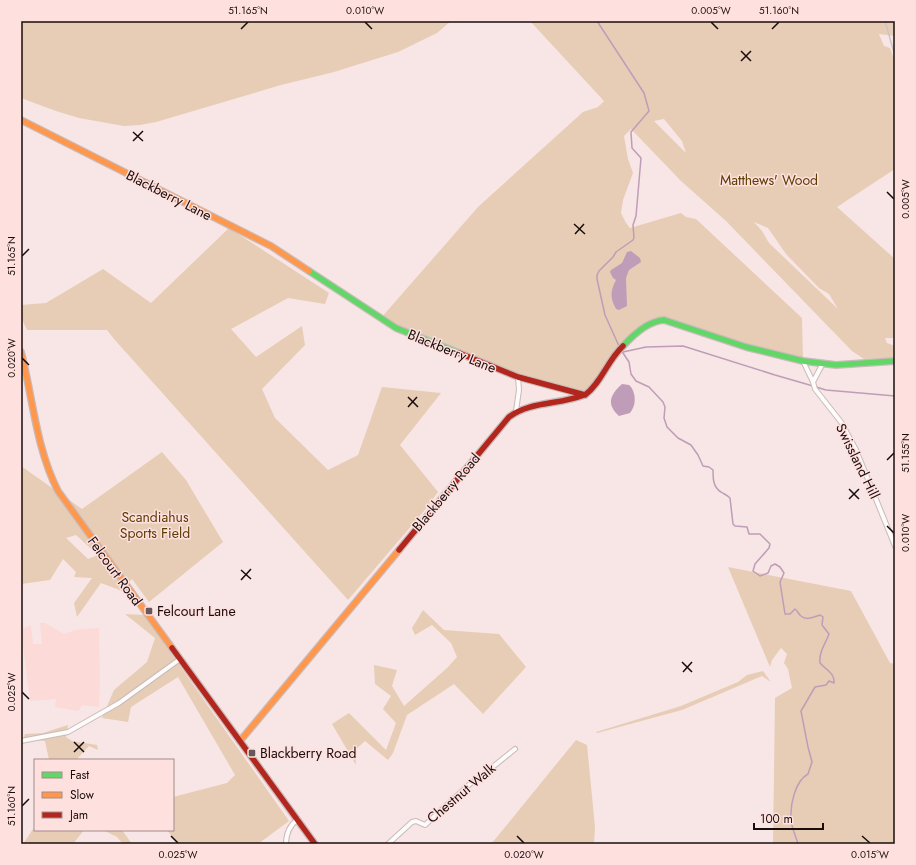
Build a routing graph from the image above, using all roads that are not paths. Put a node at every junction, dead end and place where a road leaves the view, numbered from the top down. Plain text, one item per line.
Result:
1 (21, 120) edge
2 (21, 352) edge
3 (803, 361) junction
4 (895, 361) edge
5 (823, 362) junction
6 (518, 377) junction
7 (813, 382) junction
8 (585, 395) junction
9 (516, 411) junction
10 (895, 546) edge
11 (180, 659) junction
12 (21, 741) edge
13 (240, 741) junction
14 (514, 748) dead end
15 (298, 819) junction
16 (286, 844) edge
17 (315, 844) edge
18 (388, 844) edge

1 - 6 street, Blackberry Lane
2 - 11 street, Felcourt Road
3 - 5 street
3 - 7 street, Swissland Hill
3 - 8 street
4 - 5 street
5 - 7 street
6 - 8 street, Blackberry Lane
6 - 9 street
7 - 10 street, Swissland Hill
8 - 9 street, Blackberry Road
9 - 13 street, Blackberry Road
11 - 12 street
11 - 13 street, Felcourt Road
13 - 15 street, Felcourt Road
14 - 18 street, Chestnut Walk
15 - 16 street
15 - 17 street, Felcourt Road

